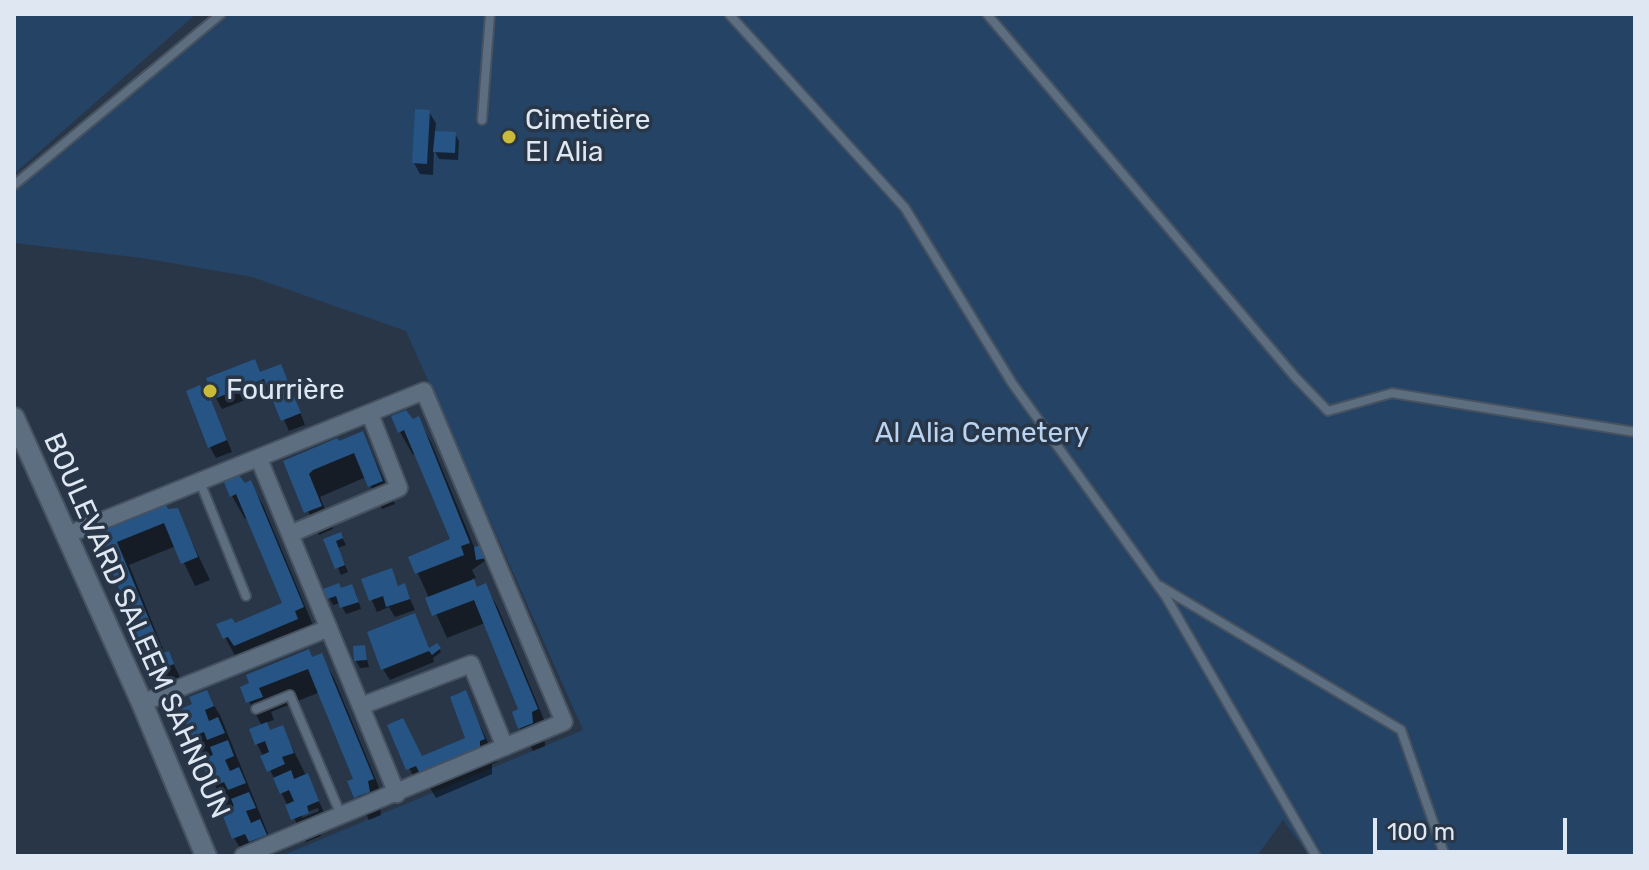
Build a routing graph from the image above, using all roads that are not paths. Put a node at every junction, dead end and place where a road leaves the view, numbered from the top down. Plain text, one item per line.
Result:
1 (221, 14) edge
2 (490, 14) edge
3 (729, 14) edge
4 (987, 14) edge
5 (482, 120) dead end
6 (14, 185) edge
7 (370, 414) junction
8 (14, 418) edge
9 (1635, 432) edge
10 (259, 459) junction
11 (200, 482) junction
12 (79, 530) dead end
13 (290, 534) junction
14 (1155, 583) junction
15 (246, 596) dead end
16 (329, 628) junction
17 (142, 703) junction
18 (361, 706) junction
19 (256, 709) dead end
20 (505, 747) junction
21 (397, 794) junction
22 (342, 816) junction
23 (1444, 853) dead end
24 (206, 856) edge
25 (243, 856) edge
26 (1316, 856) edge

1 - 6 lane
2 - 5 lane
3 - 14 lane
4 - 9 lane
7 - 10 street
7 - 13 street
7 - 20 street
8 - 17 street, BOULEVARD SALEEM SAHNOUN
10 - 11 street
10 - 13 street
11 - 12 street
11 - 15 lane
13 - 16 street
14 - 23 lane
14 - 26 lane
16 - 17 street
16 - 18 street
17 - 24 street, BOULEVARD SALEEM SAHNOUN
18 - 20 street
18 - 21 street
19 - 22 lane
20 - 21 street
21 - 22 street
22 - 25 street

